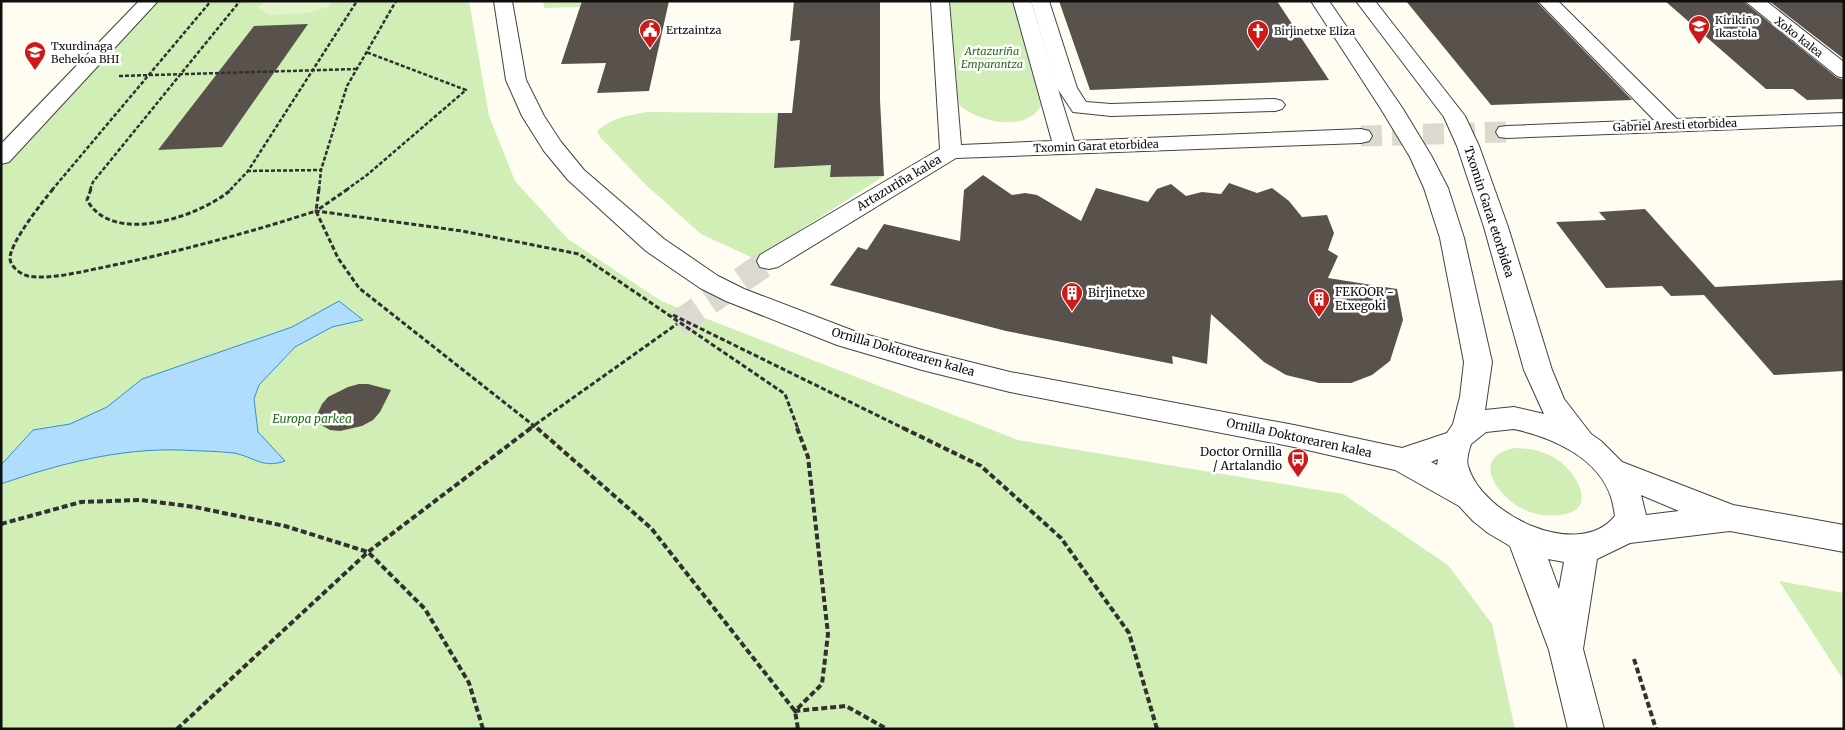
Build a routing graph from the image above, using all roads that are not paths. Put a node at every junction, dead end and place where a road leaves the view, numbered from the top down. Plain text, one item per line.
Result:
1 (149, 1) edge
2 (503, 1) edge
3 (940, 1) edge
4 (1022, 1) edge
5 (1040, 1) edge
6 (1320, 1) edge
7 (1365, 1) edge
8 (1547, 1) edge
9 (1754, 1) edge
10 (1844, 72) edge
11 (1275, 105) dead end
12 (1844, 118) edge
13 (1672, 126) junction
14 (1507, 132) tunnel mouth
15 (1361, 136) tunnel mouth
16 (1066, 147) junction
17 (950, 152) junction
18 (1, 157) edge
19 (769, 260) tunnel mouth
20 (1462, 436) junction
21 (1579, 440) junction
22 (1402, 460) junction
23 (1614, 471) junction
24 (1471, 498) junction
25 (1730, 518) junction
26 (1620, 531) junction
27 (1523, 537) junction
28 (1844, 539) edge
29 (1583, 548) junction
30 (1566, 650) junction
31 (1586, 729) edge

1 - 18 street
2 - 22 street, Ornilla Doktorearen kalea
3 - 17 street, Artazuriña kalea
4 - 16 street
5 - 11 street
6 - 20 street
7 - 21 street, Txomin Garat etorbidea
8 - 13 street
9 - 10 street, Xoko kalea
12 - 13 street, Gabriel Aresti etorbidea
13 - 14 street, Gabriel Aresti etorbidea
15 - 16 street, Txomin Garat etorbidea
16 - 17 street, Txomin Garat etorbidea
17 - 19 street, Artazuriña kalea
20 - 21 street
20 - 22 street
20 - 24 street
21 - 23 street
22 - 24 street, Ornilla Doktorearen kalea
23 - 25 street
23 - 26 street
24 - 27 street
25 - 26 street
25 - 28 street
26 - 29 street
27 - 29 street
27 - 30 street
29 - 30 street
30 - 31 street

